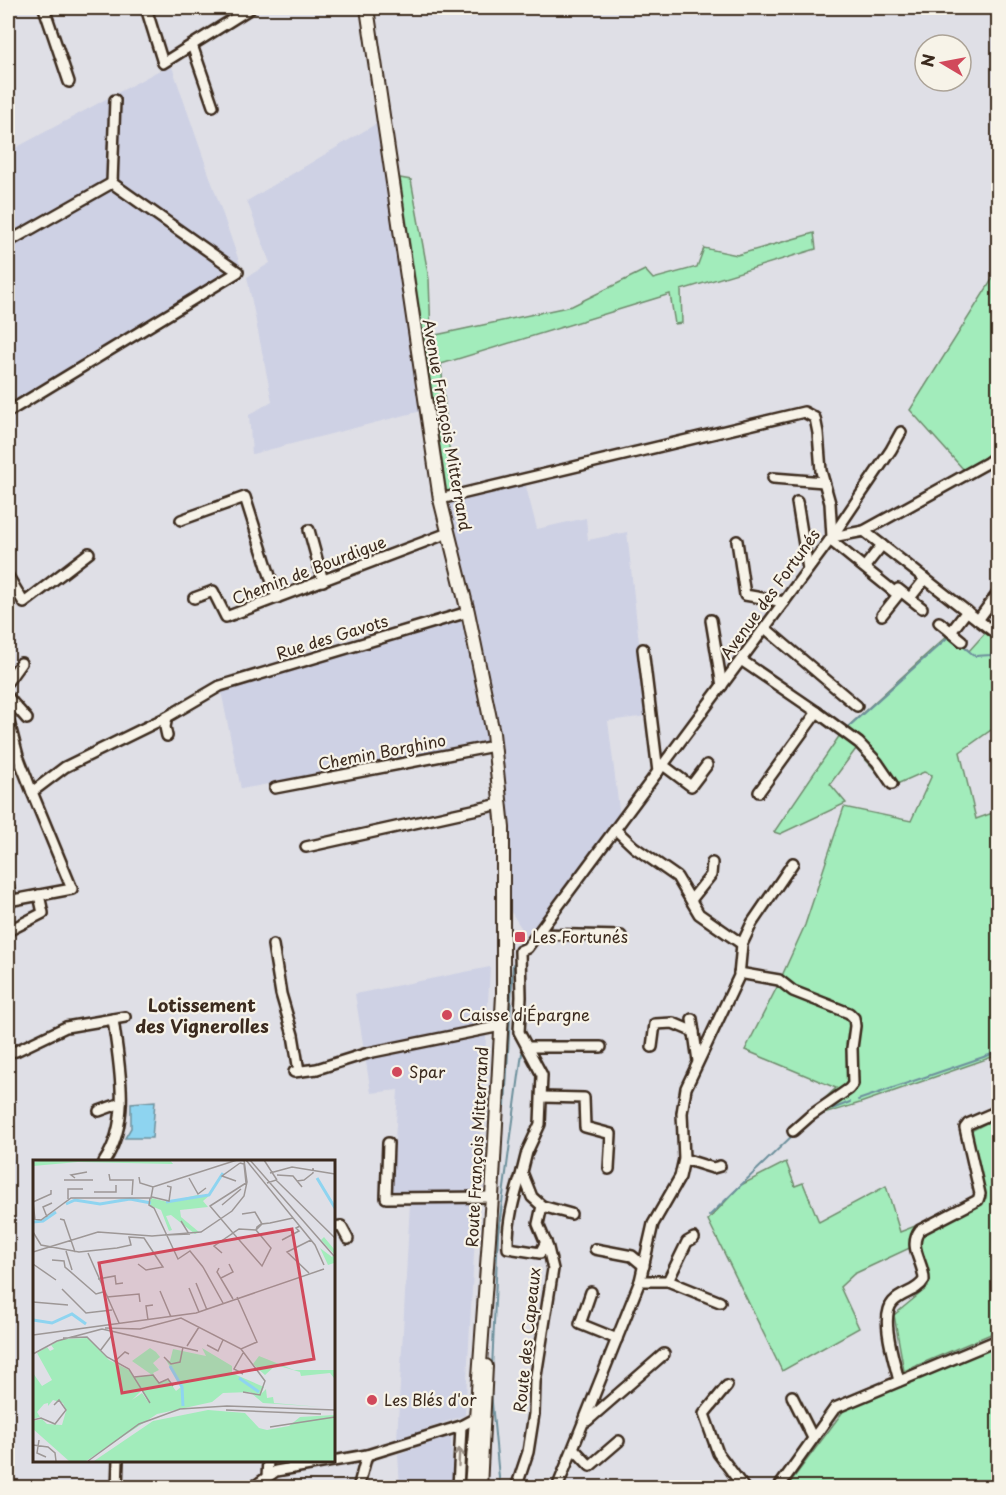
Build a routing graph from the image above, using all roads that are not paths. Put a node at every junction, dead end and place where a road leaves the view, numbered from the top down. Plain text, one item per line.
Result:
1 (44, 8) edge
2 (146, 8) edge
3 (251, 8) edge
4 (367, 8) edge
5 (192, 45) junction
6 (69, 82) dead end
7 (115, 100) dead end
8 (213, 106) dead end
9 (112, 183) junction
10 (8, 242) edge
11 (8, 412) edge
12 (900, 432) dead end
13 (999, 455) edge
14 (773, 478) dead end
15 (824, 482) junction
16 (440, 499) junction
17 (797, 502) dead end
18 (181, 520) dead end
19 (309, 530) dead end
20 (864, 531) junction
21 (448, 533) junction
22 (831, 539) junction
23 (737, 541) dead end
24 (882, 545) junction
25 (89, 553) dead end
26 (856, 555) dead end
27 (867, 564) junction
28 (808, 569) junction
29 (879, 573) dead end
30 (8, 576) edge
31 (925, 579) junction
32 (323, 580) junction
33 (897, 589) dead end
34 (999, 593) edge
35 (194, 598) dead end
36 (277, 598) junction
37 (910, 598) junction
38 (784, 602) junction
39 (922, 608) dead end
40 (967, 611) junction
41 (468, 612) junction
42 (882, 615) dead end
43 (711, 620) dead end
44 (978, 620) junction
45 (939, 622) dead end
46 (765, 628) junction
47 (951, 632) junction
48 (999, 635) edge
49 (962, 641) dead end
50 (643, 649) dead end
51 (741, 660) junction
52 (21, 663) dead end
53 (8, 681) edge
54 (722, 686) junction
55 (9, 703) edge
56 (857, 706) dead end
57 (817, 712) junction
58 (167, 717) junction
59 (8, 718) edge
60 (27, 719) dead end
61 (167, 736) dead end
62 (494, 746) junction
63 (12, 748) edge
64 (707, 765) dead end
65 (660, 769) junction
66 (892, 784) dead end
67 (275, 788) dead end
68 (33, 792) junction
69 (759, 792) dead end
70 (500, 804) junction
71 (615, 829) junction
72 (306, 847) dead end
73 (712, 863) dead end
74 (793, 863) dead end
75 (8, 885) edge
76 (39, 895) junction
77 (9, 900) edge
78 (691, 900) junction
79 (504, 919) joint
80 (8, 931) edge
81 (537, 934) junction
82 (621, 936) dead end
83 (742, 944) junction
84 (273, 945) dead end
85 (739, 973) junction
86 (125, 1017) dead end
87 (113, 1019) junction
88 (692, 1019) dead end
89 (501, 1026) junction
90 (694, 1032) junction
91 (527, 1047) junction
92 (602, 1047) dead end
93 (652, 1047) dead end
94 (8, 1052) edge
95 (698, 1062) junction
96 (542, 1097) junction
97 (121, 1103) junction
98 (99, 1111) dead end
99 (999, 1111) edge
100 (793, 1131) dead end
101 (388, 1143) dead end
102 (684, 1159) junction
103 (105, 1160) edge
104 (720, 1166) dead end
105 (609, 1169) dead end
106 (522, 1172) junction
107 (492, 1197) junction
108 (542, 1206) junction
109 (571, 1214) dead end
110 (334, 1227) edge
111 (694, 1238) dead end
112 (348, 1239) dead end
113 (546, 1242) junction
114 (595, 1249) dead end
115 (644, 1266) junction
116 (487, 1269) junction
117 (640, 1281) junction
118 (668, 1281) junction
119 (591, 1292) dead end
120 (720, 1302) dead end
121 (617, 1339) junction
122 (999, 1340) edge
123 (664, 1354) dead end
124 (899, 1381) junction
125 (727, 1386) dead end
126 (792, 1396) dead end
127 (474, 1419) junction
128 (584, 1424) junction
129 (461, 1426) junction
130 (473, 1438) junction
131 (813, 1438) junction
132 (619, 1441) dead end
133 (574, 1449) junction
134 (367, 1455) junction
135 (334, 1461) edge
136 (118, 1462) edge
137 (268, 1462) edge
138 (327, 1462) edge
139 (267, 1477) junction
140 (117, 1488) edge
141 (252, 1488) edge
142 (358, 1488) edge
143 (458, 1488) edge
144 (472, 1488) edge
145 (480, 1488) edge
146 (516, 1488) edge
147 (557, 1488) edge
148 (744, 1488) edge
149 (778, 1488) edge

1 - 6 street
2 - 5 street
3 - 5 street
4 - 16 main road, Avenue François Mitterrand
5 - 8 street
7 - 9 street
9 - 10 street
9 - 11 street
12 - 22 street
13 - 20 street
14 - 15 street
15 - 16 street, Avenue des Fortunés
15 - 22 street, Avenue des Fortunés
16 - 21 main road, Avenue François Mitterrand
17 - 28 street
18 - 36 street
19 - 32 street
20 - 22 street
20 - 24 street
21 - 32 street, Chemin de Bourdigue
21 - 41 main road, Avenue François Mitterrand
22 - 28 street, Avenue des Fortunés
22 - 42 street
23 - 38 street
24 - 27 street
24 - 31 street
25 - 30 street
26 - 27 street
27 - 29 street
28 - 38 street, Avenue des Fortunés
31 - 37 street
31 - 40 street
32 - 36 street, Chemin de Bourdigue
33 - 37 street
34 - 44 street
35 - 36 street, Chemin de Bourdigue
37 - 39 street
38 - 46 street, Avenue des Fortunés
40 - 44 street
40 - 47 street
41 - 58 street, Rue des Gavots
41 - 62 main road, Avenue François Mitterrand
43 - 54 street
44 - 48 street
45 - 47 street
46 - 51 street, Avenue des Fortunés
46 - 56 street
47 - 49 street
50 - 65 street
51 - 54 street, Avenue des Fortunés
51 - 57 street
52 - 53 street
54 - 65 street, Avenue des Fortunés
55 - 60 street
57 - 66 street
57 - 69 street
58 - 61 street
58 - 68 street, Rue des Gavots
59 - 63 street
62 - 67 street, Chemin Borghino
62 - 70 main road, Avenue François Mitterrand
63 - 68 street
64 - 65 street
65 - 71 street, Avenue des Fortunés
68 - 76 street
70 - 72 street
70 - 79 main road, Avenue François Mitterrand
71 - 78 street
71 - 81 street, Avenue des Fortunés
73 - 78 street
74 - 83 street
75 - 77 street
76 - 77 street
76 - 80 street
78 - 83 street
79 - 89 main road, Route François Mitterrand
81 - 82 street
81 - 91 street, Avenue des Fortunés
83 - 85 street
84 - 89 street
85 - 95 street
85 - 100 street
86 - 87 street
87 - 94 street
87 - 97 street
88 - 90 street
89 - 107 main road, Route François Mitterrand
90 - 93 street
90 - 95 street
91 - 92 street
91 - 96 street
95 - 102 street
96 - 105 street
96 - 106 street
97 - 98 street
97 - 103 street
99 - 124 street
101 - 107 street
102 - 104 street
102 - 115 street
106 - 108 street
106 - 113 street
107 - 116 main road, Route François Mitterrand
108 - 109 street
108 - 113 street, Route des Capeaux
110 - 112 street
111 - 118 street
113 - 146 street, Route des Capeaux
114 - 115 street
115 - 117 street
116 - 127 main road
116 - 145 main road
117 - 118 street
117 - 121 street
118 - 120 street
119 - 121 street
121 - 128 street
122 - 124 street
123 - 128 street
124 - 131 street
125 - 148 street
126 - 131 street
127 - 129 street
127 - 130 main road
128 - 133 street
129 - 130 street
129 - 134 street
143 -> 129 street
130 - 144 main road
131 - 149 street
132 - 133 street
133 - 147 street
134 - 135 street
134 - 142 street
136 - 140 street
137 - 139 street
138 - 139 street
139 - 141 street

